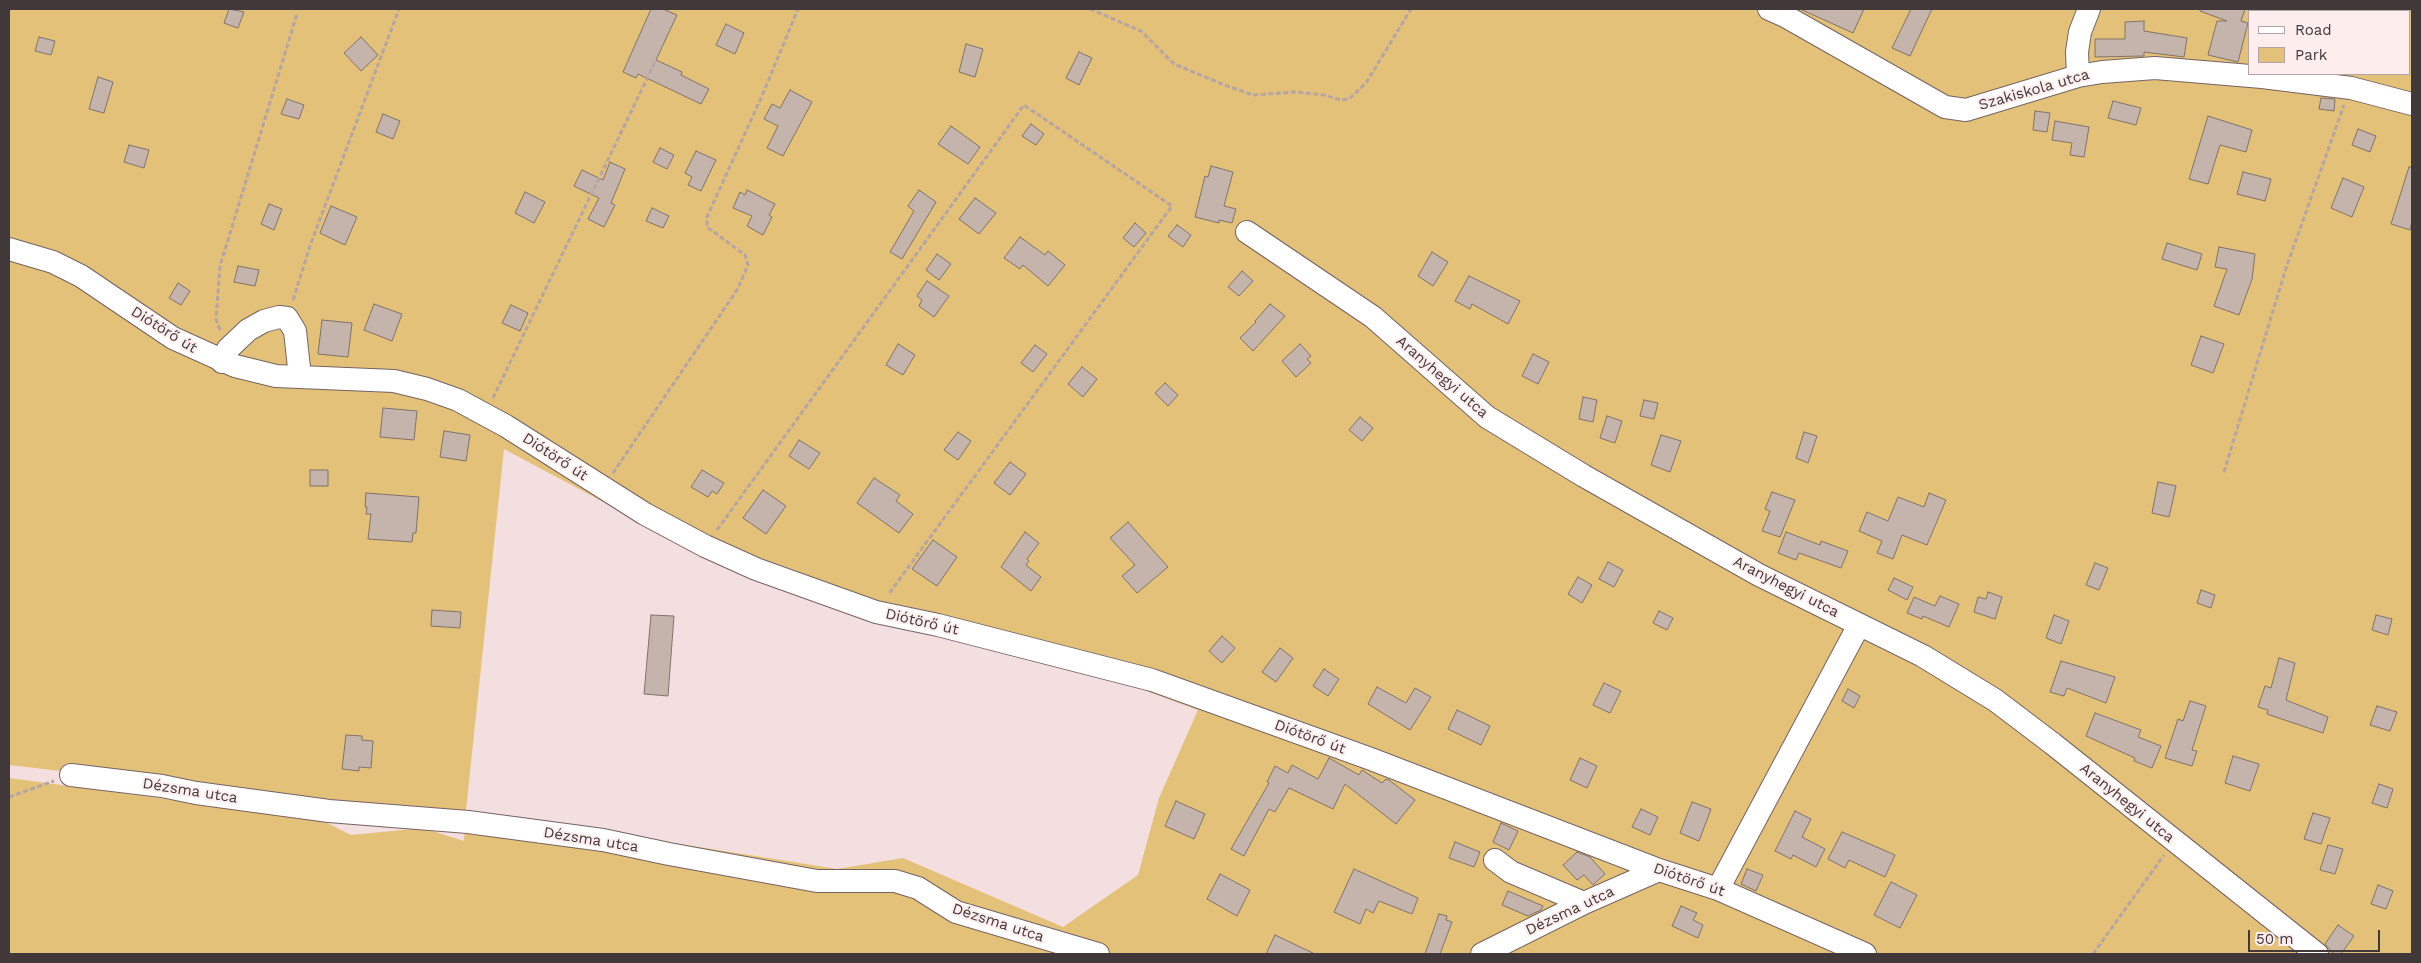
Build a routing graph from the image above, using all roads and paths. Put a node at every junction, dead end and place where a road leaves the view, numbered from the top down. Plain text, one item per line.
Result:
1 (399, 9) edge
2 (798, 9) edge
3 (1090, 9) edge
4 (1411, 9) edge
5 (1769, 9) edge
6 (2089, 9) edge
7 (297, 14) dead end
8 (655, 62) dead end
9 (2078, 76) junction
10 (2351, 88) junction
11 (2412, 104) edge
12 (1247, 232) dead end
13 (9, 249) edge
14 (287, 318) junction
15 (225, 356) junction
16 (300, 377) junction
17 (485, 414) junction
18 (2224, 472) dead end
19 (603, 488) junction
20 (705, 546) junction
21 (876, 612) junction
22 (1859, 625) junction
23 (71, 775) joint
24 (9, 797) edge
25 (2175, 841) junction
26 (1495, 860) dead end
27 (1659, 870) junction
28 (1718, 889) junction
29 (1584, 903) junction
30 (1098, 954) edge
31 (1482, 954) edge
32 (1866, 954) edge
33 (2093, 954) edge
34 (2317, 954) edge

1 - 14 path
2 - 19 path
3 - 4 path
5 - 9 street, Szakiskola utca
6 - 9 street
7 - 15 path
8 - 17 path
9 - 10 street, Szakiskola utca
10 - 11 street, Szakiskola utca
10 - 18 path
12 - 22 street, Aranyhegyi utca
13 - 15 street, Diótörő út
14 - 15 street
14 - 16 street
15 - 16 street, Diótörő út
16 - 17 street, Diótörő út
17 - 19 street, Diótörő út
19 - 20 street, Diótörő út
20 - 21 street, Diótörő út
20 - 21 path
21 - 27 street, Diótörő út
22 - 25 street, Aranyhegyi utca
22 - 28 street
23 - 24 path
23 - 30 street, Dézsma utca
25 - 33 path
25 - 34 street, Aranyhegyi utca
26 - 29 street
27 - 28 street, Diótörő út
27 - 29 street, Dézsma utca
28 - 32 street, Diótörő út
29 - 31 street, Dézsma utca

